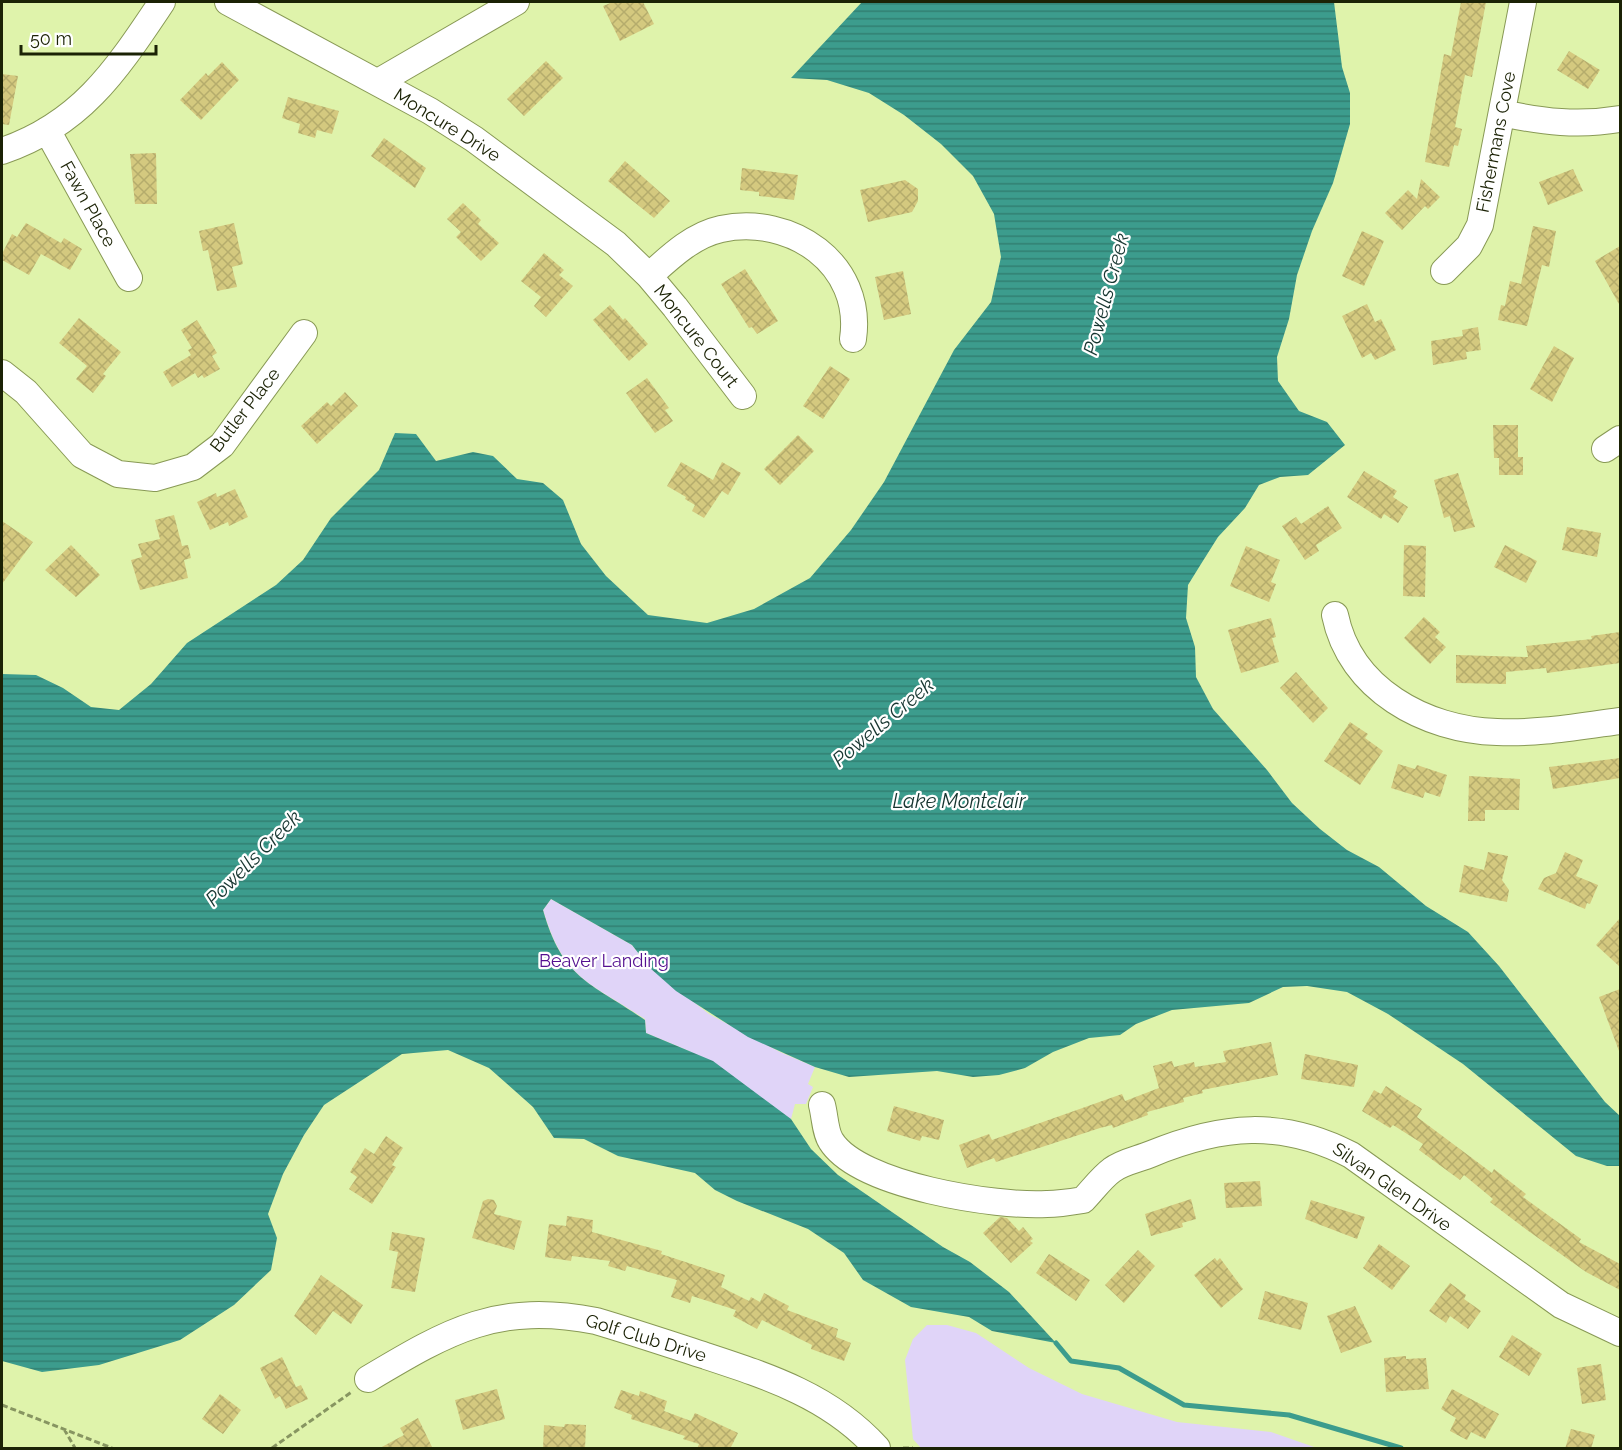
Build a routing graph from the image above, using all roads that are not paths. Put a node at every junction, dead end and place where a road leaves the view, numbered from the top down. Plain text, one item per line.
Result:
1 (162, 2) edge
2 (516, 2) edge
3 (1523, 2) edge
4 (236, 3) edge
5 (378, 82) junction
6 (1502, 113) junction
7 (1620, 119) edge
8 (47, 130) junction
9 (2, 151) edge
10 (1444, 271) dead end
11 (649, 276) junction
12 (129, 278) dead end
13 (304, 333) dead end
14 (853, 339) dead end
15 (2, 373) edge
16 (743, 396) dead end
17 (1335, 615) dead end
18 (1620, 721) edge
19 (822, 1105) dead end
20 (1620, 1333) edge
21 (368, 1379) road end
22 (877, 1449) edge

1 - 8 street
2 - 5 street
3 - 6 street, Fishermans Cove
4 - 5 street, Moncure Drive
5 - 11 street, Moncure Drive
6 - 7 street
6 - 10 street, Fishermans Cove
8 - 9 street
8 - 12 street, Fawn Place
11 - 14 street
11 - 16 street, Moncure Court
13 - 15 street, Butler Place
17 - 18 street
19 - 20 street, Silvan Glen Drive
21 - 22 street, Golf Club Drive

